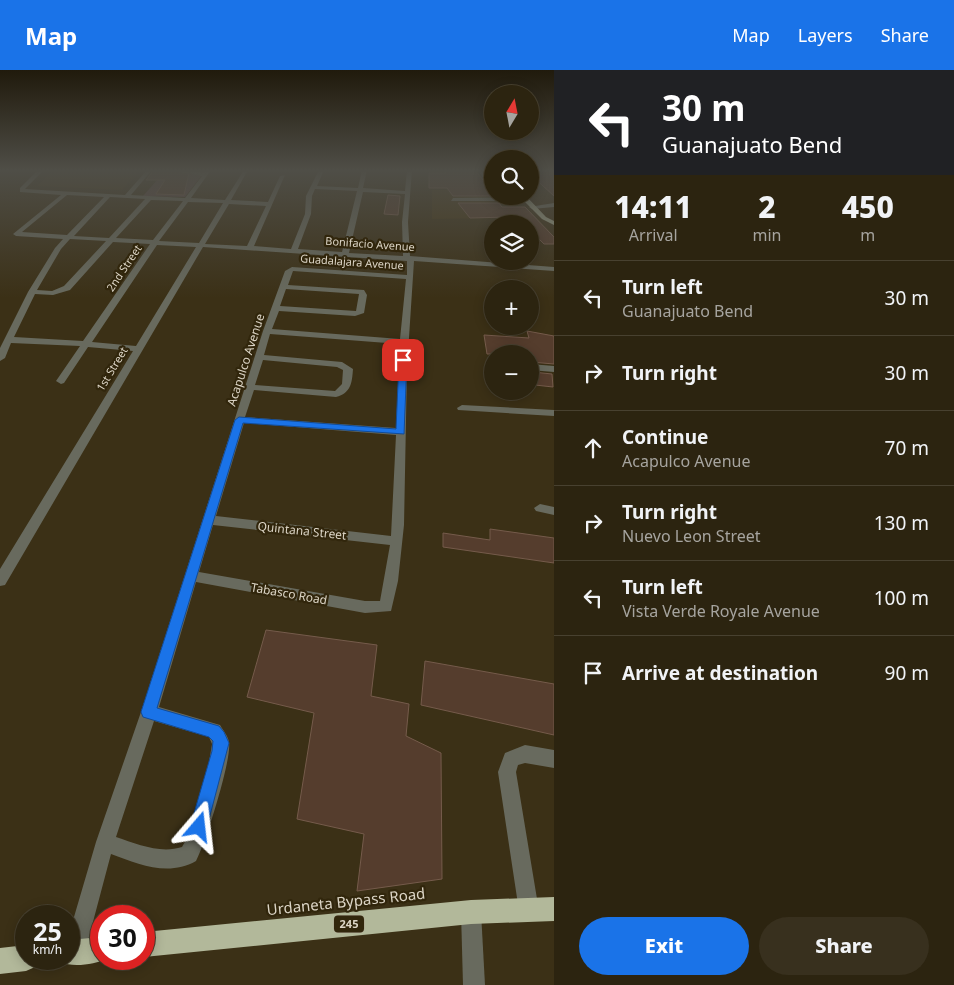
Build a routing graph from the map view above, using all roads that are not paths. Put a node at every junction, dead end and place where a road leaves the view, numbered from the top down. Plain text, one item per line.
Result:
1 (41, 213) edge
2 (92, 213) edge
3 (135, 213) edge
4 (177, 213) edge
5 (221, 213) edge
6 (265, 213) edge
7 (308, 213) edge
8 (355, 213) edge
9 (407, 213) edge
10 (538, 213) edge
11 (553, 219) edge
12 (67, 238) junction
13 (110, 240) junction
14 (155, 242) junction
15 (201, 246) junction
16 (250, 248) junction
17 (294, 251) junction
18 (345, 254) junction
19 (409, 258) junction
20 (292, 269) joint
21 (554, 269) edge
22 (410, 277) junction
23 (284, 287) junction
24 (32, 292) junction
25 (277, 308) junction
26 (267, 331) junction
27 (8, 340) junction
28 (403, 342) junction
29 (85, 345) junction
30 (139, 349) junction
31 (0, 358) edge
32 (259, 358) junction
33 (539, 368) edge
34 (554, 369) edge
35 (61, 381) dead end
36 (250, 387) junction
37 (462, 408) dead end
38 (554, 413) edge
39 (239, 420) junction
40 (400, 432) junction
41 (540, 508) dead end
42 (554, 511) edge
43 (208, 520) junction
44 (396, 541) junction
45 (192, 576) junction
46 (0, 581) edge
47 (149, 712) junction
48 (554, 759) edge
49 (105, 842) junction
50 (554, 909) edge
51 (529, 911) junction
52 (471, 912) junction
53 (80, 924) edge
54 (155, 944) edge
55 (15, 959) edge
56 (0, 961) edge
57 (474, 985) edge

1 - 12 street, Bonifacio Avenue
2 - 12 street
3 - 13 street
4 - 14 street, 2nd Street
5 - 15 street, 1st Street
6 - 16 street
7 - 17 street
8 - 18 street
9 - 19 street
10 - 11 main road
12 - 13 street, Bonifacio Avenue
12 - 24 street
13 - 14 street, Bonifacio Avenue
13 - 24 street
14 - 15 street, Bonifacio Avenue
14 - 29 street, 2nd Street
15 - 16 street, Bonifacio Avenue
15 - 30 street, 1st Street
16 - 17 street, Bonifacio Avenue
17 - 18 street, Bonifacio Avenue
18 - 19 street, Bonifacio Avenue
19 - 21 street, Bonifacio Avenue
19 - 22 street
20 - 22 street, Guadalajara Avenue
20 - 23 street, Acapulco Avenue
22 - 28 street
23 - 25 street, Acapulco Avenue
23 - 25 street
24 - 27 street
25 - 26 street, Acapulco Avenue
26 - 28 street
26 - 32 street, Acapulco Avenue
27 - 29 street
27 - 31 street
28 - 40 street
29 - 30 street
29 - 35 street, 2nd Street
30 - 46 street, 1st Street
32 - 36 street, Acapulco Avenue
32 - 36 street
33 - 34 street
36 - 39 street, Acapulco Avenue
37 - 38 street
39 - 40 street
39 - 43 street, Acapulco Avenue
40 - 44 street
41 - 42 street
43 - 44 street, Quintana Street
43 - 45 street, Acapulco Avenue
44 - 45 street, Tabasco Road
45 - 47 street, Acapulco Avenue
47 - 49 street, Acapulco Avenue
47 - 49 street
48 - 51 street
49 - 53 street, Acapulco Avenue
50 - 51 highway, Urdaneta Bypass Road / 245
51 - 52 highway, Urdaneta Bypass Road / 245
52 - 54 highway, Urdaneta Bypass Road / 245
52 - 57 street
55 - 56 highway

